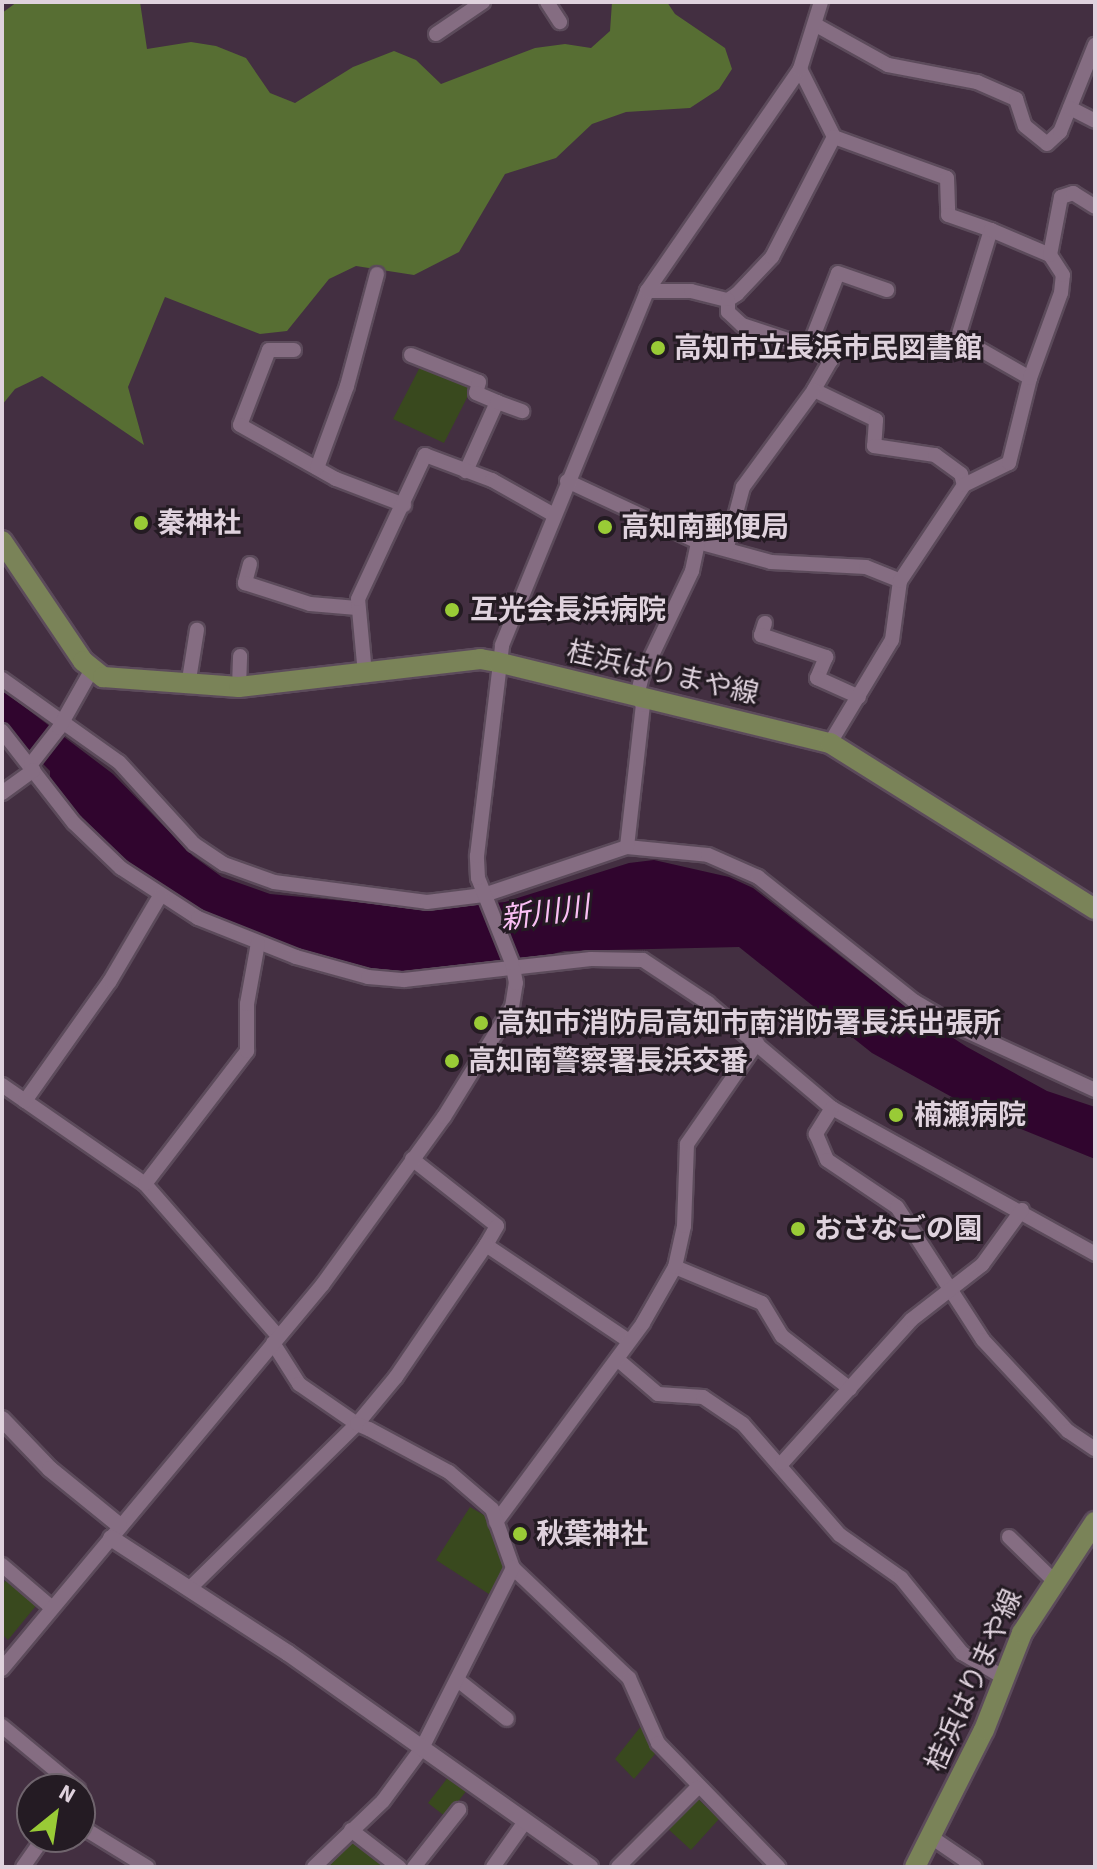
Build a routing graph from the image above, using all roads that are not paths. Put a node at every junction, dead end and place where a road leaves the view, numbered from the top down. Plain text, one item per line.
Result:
1 (483, 2) edge
2 (547, 2) edge
3 (821, 2) edge
4 (560, 22) dead end
5 (816, 25) junction
6 (436, 34) dead end
7 (1095, 45) edge
8 (800, 69) junction
9 (1070, 108) junction
10 (1095, 121) edge
11 (834, 137) junction
12 (1095, 207) edge
13 (991, 230) junction
14 (1050, 255) junction
15 (377, 274) dead end
16 (887, 290) dead end
17 (647, 291) junction
18 (728, 300) junction
19 (809, 347) junction
20 (294, 350) dead end
21 (411, 355) dead end
22 (1030, 378) junction
23 (814, 390) junction
24 (497, 402) junction
25 (522, 411) dead end
26 (317, 468) junction
27 (466, 471) junction
28 (567, 481) junction
29 (964, 485) junction
30 (404, 505) junction
31 (554, 515) junction
32 (2, 541) edge
33 (698, 542) junction
34 (727, 547) junction
35 (250, 564) dead end
36 (900, 581) junction
37 (357, 608) junction
38 (765, 623) dead end
39 (197, 630) dead end
40 (240, 656) dead end
41 (497, 662) junction
42 (91, 671) junction
43 (365, 674) junction
44 (2, 679) edge
45 (188, 686) junction
46 (239, 687) junction
47 (637, 696) junction
48 (859, 697) junction
49 (60, 726) junction
50 (2, 731) edge
51 (830, 743) junction
52 (33, 765) junction
53 (2, 793) edge
54 (627, 847) junction
55 (160, 896) junction
56 (486, 897) junction
57 (1095, 909) edge
58 (258, 943) junction
59 (512, 967) junction
60 (757, 1043) junction
61 (2, 1085) edge
62 (1095, 1090) edge
63 (25, 1101) junction
64 (832, 1108) junction
65 (412, 1159) junction
66 (145, 1184) junction
67 (1022, 1210) junction
68 (486, 1245) junction
69 (1095, 1254) edge
70 (675, 1267) junction
71 (950, 1292) junction
72 (276, 1340) junction
73 (629, 1341) junction
74 (617, 1359) junction
75 (850, 1389) junction
76 (2, 1419) edge
77 (357, 1424) junction
78 (1095, 1449) edge
79 (782, 1463) junction
80 (496, 1522) junction
81 (1095, 1522) edge
82 (115, 1531) junction
83 (1009, 1537) dead end
84 (2, 1565) edge
85 (513, 1568) junction
86 (1053, 1580) junction
87 (190, 1588) junction
88 (51, 1607) junction
89 (2, 1669) edge
90 (1001, 1676) junction
91 (459, 1681) junction
92 (507, 1719) dead end
93 (2, 1726) edge
94 (422, 1748) junction
95 (59, 1773) edge
96 (697, 1788) junction
97 (459, 1810) dead end
98 (524, 1823) junction
99 (351, 1830) junction
100 (96, 1836) edge
101 (931, 1837) junction
102 (147, 1867) edge
103 (314, 1867) edge
104 (399, 1867) edge
105 (414, 1867) edge
106 (493, 1867) edge
107 (590, 1867) edge
108 (618, 1867) edge
109 (778, 1867) edge
110 (915, 1867) edge
111 (975, 1867) edge

1 - 6 street
2 - 4 street
3 - 5 street
5 - 8 street
5 - 9 street
7 - 9 street
8 - 11 street
8 - 17 street
9 - 10 street
11 - 13 street
11 - 18 street
12 - 14 street
13 - 14 street
13 - 22 street
14 - 22 street
15 - 26 street
16 - 19 street
17 - 18 street
17 - 28 street
18 - 19 street
19 - 23 street
20 - 26 street
21 - 24 street
22 - 29 street
23 - 29 street
23 - 34 street
24 - 25 street
24 - 27 street
26 - 30 street
27 - 30 street
27 - 31 street
28 - 31 street
28 - 33 street
29 - 36 street
30 - 37 street
31 - 41 street
32 - 42 main road
33 - 34 street
33 - 47 street
34 - 36 street
35 - 37 street
36 - 48 street
37 - 43 street
38 - 48 street
39 - 45 street
40 - 46 street
41 - 43 main road, 桂浜はりまや線
41 - 47 main road, 桂浜はりまや線
41 - 56 street
42 - 45 main road, 桂浜はりまや線
42 - 49 street
43 - 46 main road, 桂浜はりまや線
44 - 49 street
45 - 46 main road, 桂浜はりまや線
47 - 51 main road, 桂浜はりまや線
47 - 54 street
48 - 51 street
49 - 52 street
49 - 56 street
50 - 52 street
51 - 57 main road, 桂浜はりまや線
52 - 53 street
52 - 55 street
54 - 56 street
54 - 62 street
55 - 58 street
55 - 63 street
56 - 59 street
58 - 59 street
58 - 66 street
59 - 60 street
59 - 65 street
60 - 64 street
60 - 70 street
61 - 63 street
63 - 66 street
64 - 67 street
64 - 71 street
65 - 68 street
65 - 72 street
66 - 72 street
67 - 69 street
67 - 71 street
68 - 73 street
68 - 77 street
70 - 73 street
70 - 75 street
71 - 75 street
71 - 78 street
72 - 77 street
72 - 82 street
73 - 74 street
74 - 79 street
74 - 80 street
75 - 79 street
76 - 82 street
77 - 80 street
77 - 87 street
79 - 90 street
80 - 85 street
81 - 86 main road, 桂浜はりまや線
82 - 87 street
82 - 88 street
83 - 86 street
84 - 88 street
85 - 91 street
85 - 96 street
86 - 90 main road, 桂浜はりまや線
87 - 94 street
88 - 89 street
90 - 101 main road, 桂浜はりまや線
91 - 92 street
91 - 94 street
93 - 95 street
94 - 98 street
94 - 99 street
96 - 108 street
96 - 109 street
97 - 105 street
98 - 106 street
98 - 107 street
99 - 103 street
99 - 104 street
100 - 102 street
101 - 110 main road, 桂浜はりまや線
101 - 111 street

